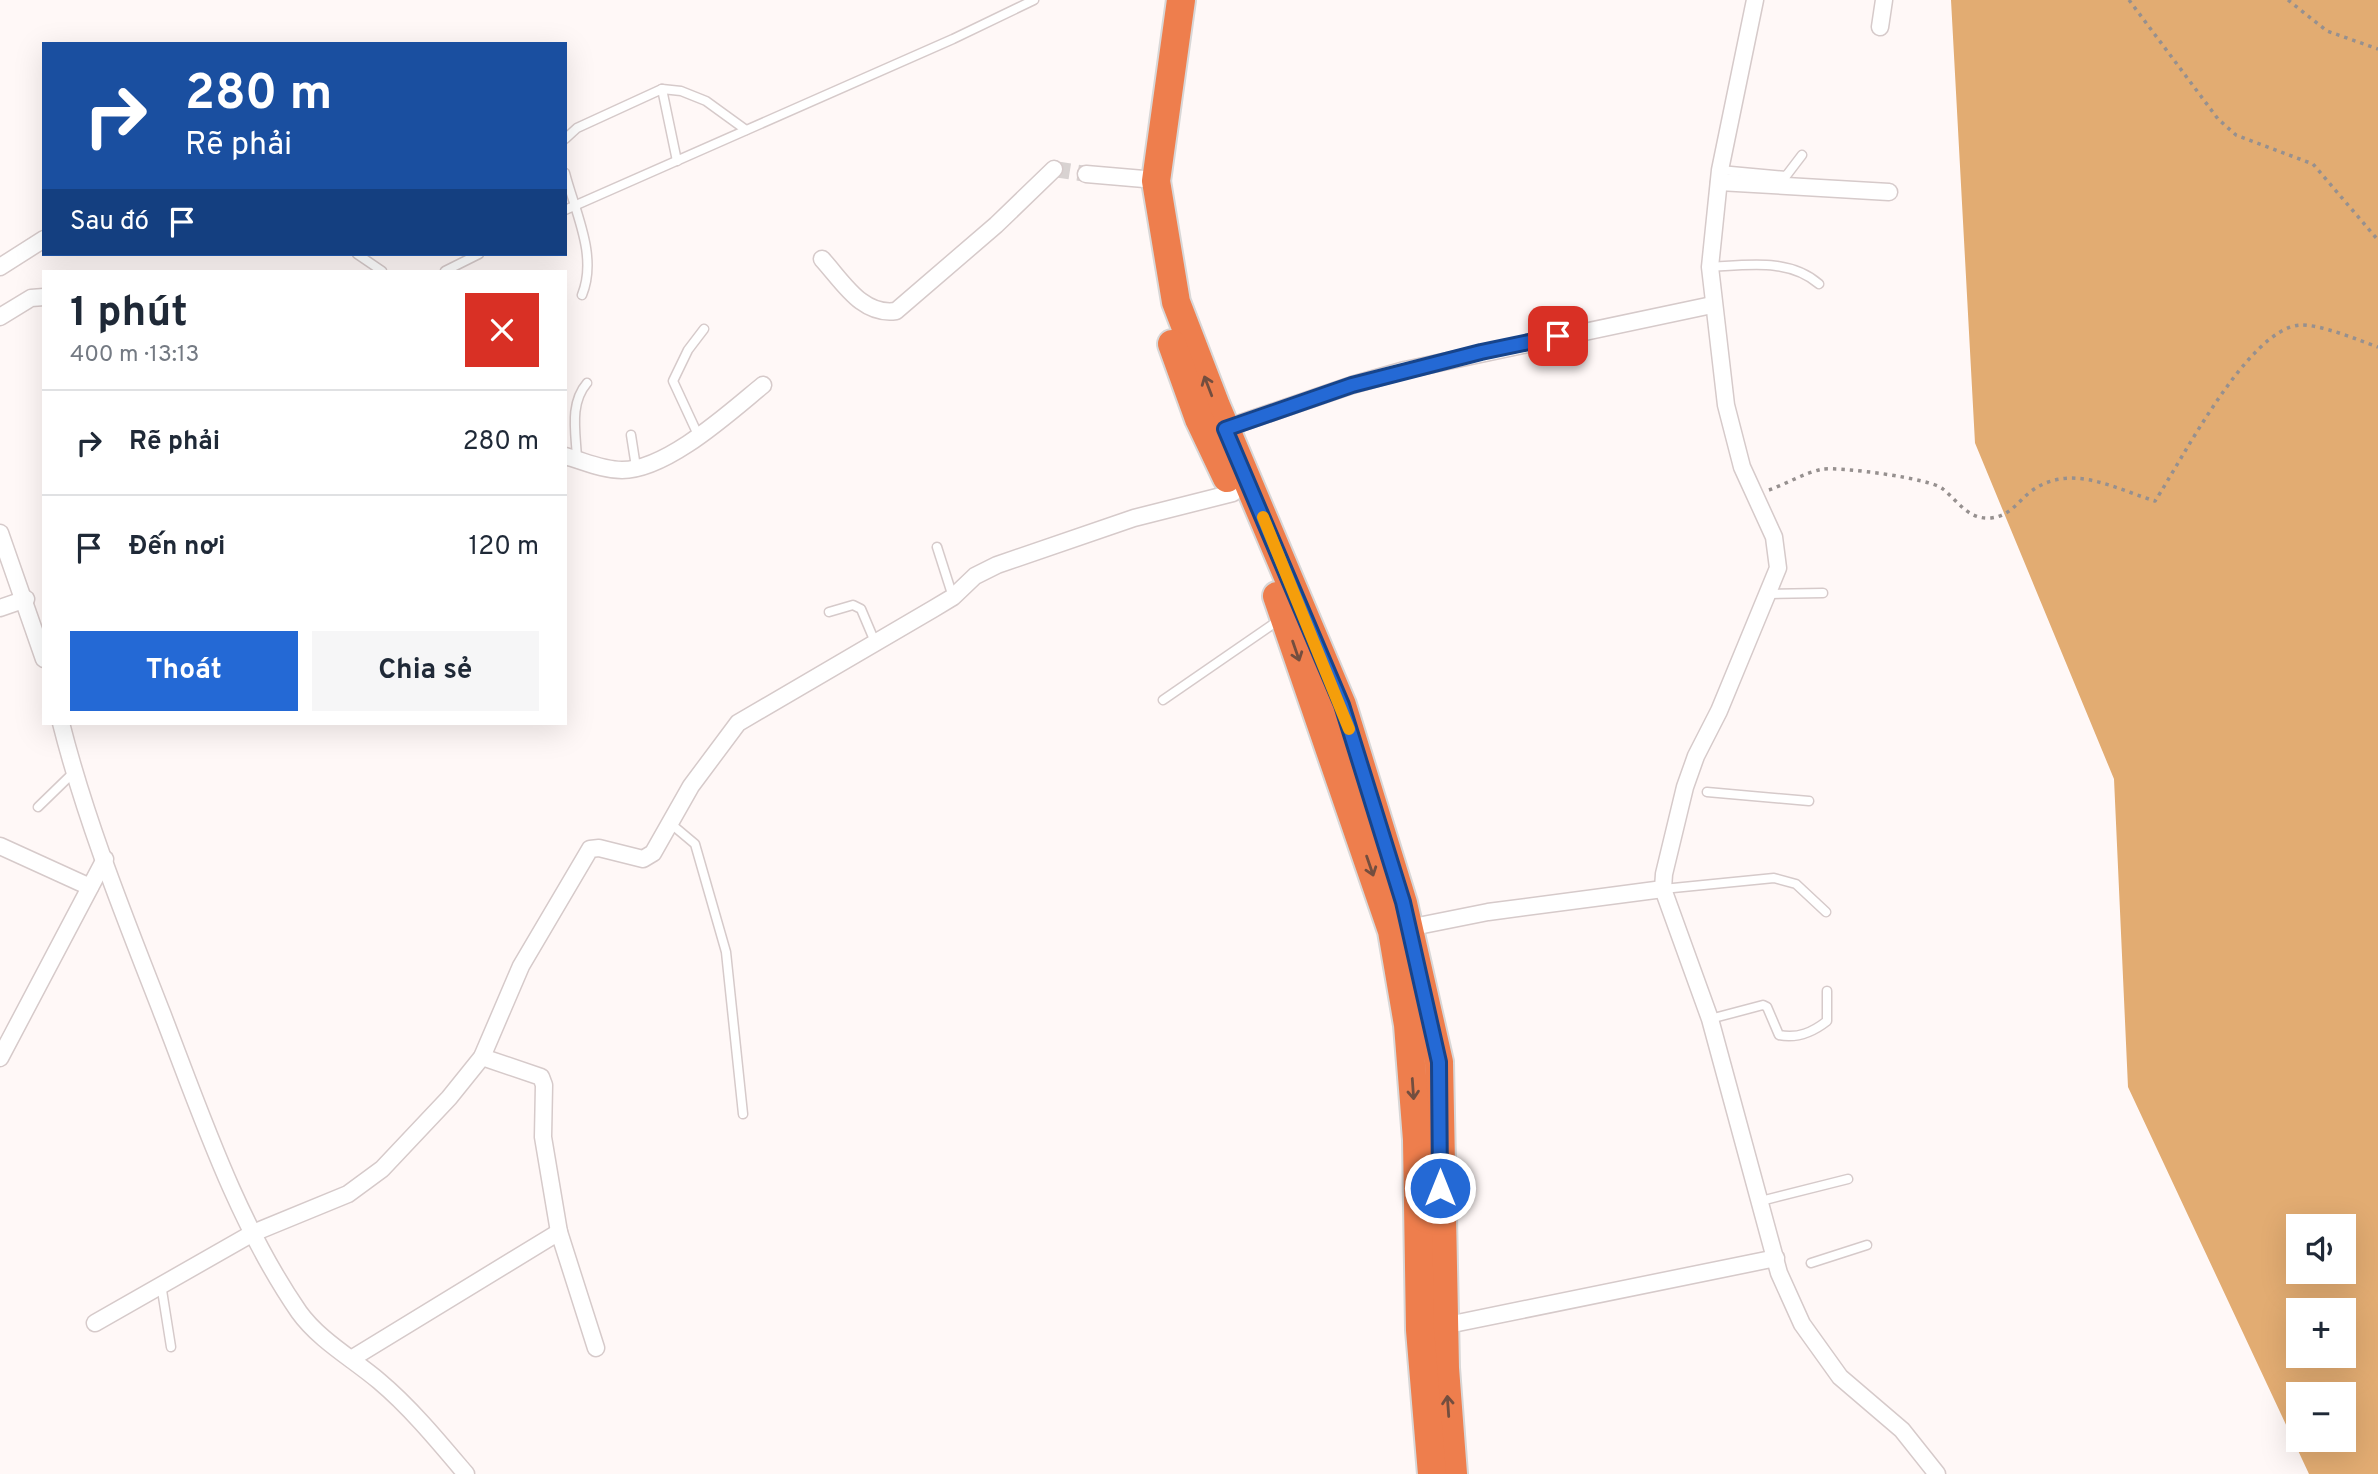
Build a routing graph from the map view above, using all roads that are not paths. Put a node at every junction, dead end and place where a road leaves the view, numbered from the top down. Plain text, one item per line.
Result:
1 (1034, 0) edge
2 (1166, 0) edge
3 (1181, 0) edge
4 (1755, 0) edge
5 (1884, 0) edge
6 (1880, 27) dead end
7 (662, 89) junction
8 (746, 130) junction
9 (567, 137) edge
10 (1802, 155) dead end
11 (677, 161) junction
12 (1054, 169) dead end
13 (1087, 174) tunnel mouth
14 (1720, 176) junction
15 (1144, 179) junction
16 (567, 187) edge
17 (1889, 192) dead end
18 (570, 208) edge
19 (42, 240) edge
20 (360, 256) edge
21 (475, 256) edge
22 (822, 259) dead end
23 (0, 267) edge
24 (1710, 267) junction
25 (381, 270) edge
26 (447, 270) edge
27 (1819, 284) dead end
28 (582, 295) dead end
29 (42, 297) edge
30 (1713, 305) junction
31 (0, 317) edge
32 (704, 329) dead end
33 (587, 383) dead end
34 (763, 385) dead end
35 (1216, 432) junction
36 (631, 435) dead end
37 (699, 437) junction
38 (571, 457) edge
39 (636, 467) junction
40 (1233, 493) junction
41 (0, 533) edge
42 (937, 547) dead end
43 (1823, 593) dead end
44 (1769, 594) junction
45 (953, 597) junction
46 (26, 599) junction
47 (0, 608) edge
48 (829, 612) dead end
49 (1284, 616) junction
50 (875, 642) junction
51 (42, 652) edge
52 (1163, 699) dead end
53 (62, 725) edge
54 (74, 773) junction
55 (1707, 792) dead end
56 (1809, 801) dead end
57 (38, 807) dead end
58 (670, 823) junction
59 (0, 846) edge
60 (105, 859) junction
61 (90, 887) junction
62 (1663, 889) junction
63 (1826, 912) dead end
64 (1401, 930) junction
65 (1827, 991) dead end
66 (1710, 1019) junction
67 (5, 1037) edge
68 (482, 1057) junction
69 (0, 1058) edge
70 (743, 1114) dead end
71 (1848, 1179) dead end
72 (1761, 1201) junction
73 (253, 1233) junction
74 (559, 1233) junction
75 (1867, 1245) dead end
76 (1811, 1263) dead end
77 (1781, 1267) junction
78 (161, 1284) junction
79 (95, 1323) dead end
80 (1432, 1328) junction
81 (171, 1347) dead end
82 (596, 1348) dead end
83 (351, 1359) junction
84 (466, 1474) edge
85 (1432, 1474) edge
86 (1453, 1474) edge
87 (1937, 1474) edge

1 - 8 lane
2 - 15 highway
35 -> 3 highway
4 - 14 street
5 - 6 street
7 - 8 lane
7 - 9 lane
7 - 11 lane
8 - 11 lane
10 - 14 lane
11 - 18 lane
12 - 22 street
13 - 15 street
14 - 17 street
14 - 24 street
15 - 35 highway
16 - 18 lane
18 - 28 lane
19 - 23 street
20 - 25 lane
21 - 26 lane
24 - 27 lane
24 - 30 street
29 - 31 street
30 - 35 street
30 - 44 street
32 - 37 lane
33 - 38 lane
34 - 37 street
35 - 40 highway
35 - 64 highway
36 - 39 lane
37 - 39 street
38 - 39 street
40 - 45 street
40 - 49 highway
41 - 46 street
42 - 45 lane
43 - 44 lane
44 - 62 street
45 - 50 street
46 - 47 street
46 - 51 street
48 - 50 lane
49 - 52 lane
49 -> 64 highway
50 - 58 street
53 - 54 street
54 - 57 lane
54 - 60 street
55 - 56 lane
58 - 68 street
58 - 70 lane
59 - 61 street
60 - 61 street
60 - 73 street
61 - 67 street
62 - 63 lane
62 - 64 street
62 - 66 street
64 - 80 highway
65 - 66 lane
66 - 72 street
67 - 69 street
68 - 73 street
68 - 74 street
71 - 72 lane
72 - 77 street
73 - 78 street
73 - 83 street
74 - 82 street
74 - 83 street
75 - 76 lane
77 - 80 street
77 - 87 street
78 - 79 street
78 - 81 lane
80 - 85 highway
86 -> 80 highway
83 - 84 street

